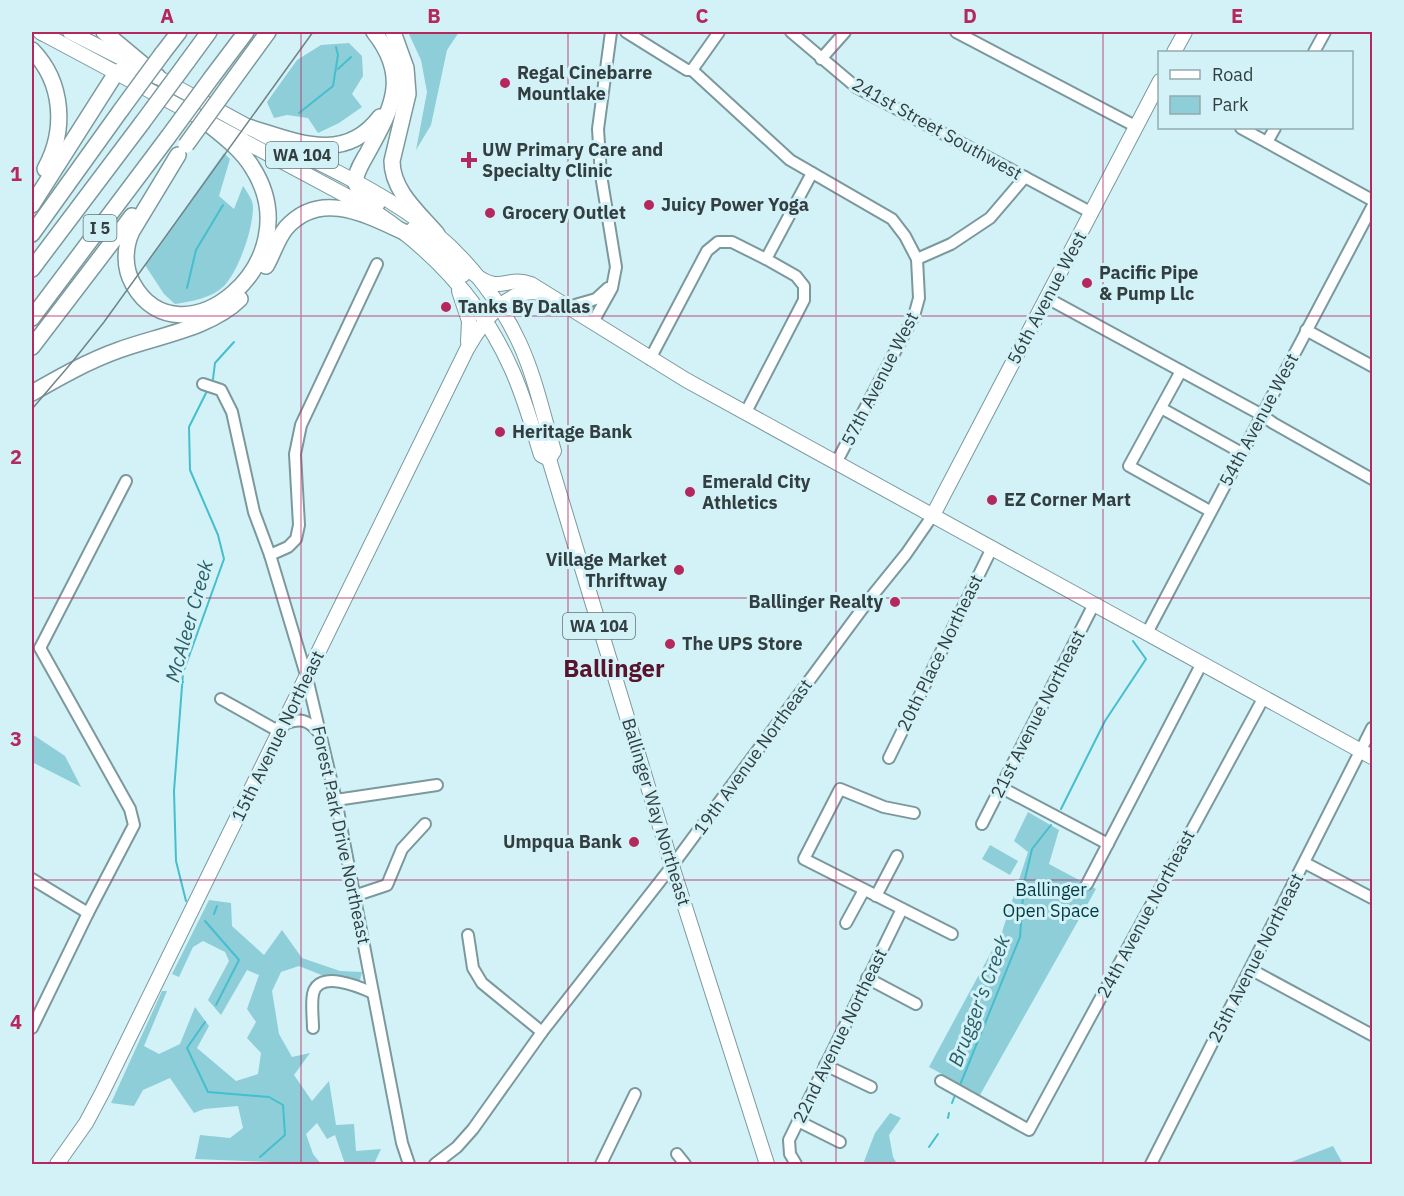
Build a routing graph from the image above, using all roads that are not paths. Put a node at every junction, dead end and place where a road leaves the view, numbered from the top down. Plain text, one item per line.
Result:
1 (42, 32) edge
2 (70, 32) edge
3 (104, 32) edge
4 (173, 32) edge
5 (179, 32) edge
6 (209, 32) edge
7 (246, 32) edge
8 (268, 32) edge
9 (276, 32) edge
10 (374, 32) edge
11 (393, 32) edge
12 (611, 32) edge
13 (626, 32) edge
14 (719, 32) edge
15 (790, 32) edge
16 (845, 32) edge
17 (956, 32) edge
18 (1182, 32) edge
19 (1325, 32) edge
20 (32, 50) edge
21 (1174, 51) edge
22 (1315, 51) edge
23 (162, 54) junction
24 (821, 59) junction
25 (247, 61) junction
26 (139, 67) junction
27 (692, 70) junction
28 (116, 73) junction
29 (158, 77) junction
30 (394, 81) junction
31 (1158, 83) edge
32 (206, 122) junction
33 (1135, 126) junction
34 (248, 127) junction
35 (1243, 129) edge
36 (1274, 129) edge
37 (1267, 142) junction
38 (182, 150) junction
39 (812, 173) junction
40 (307, 174) junction
41 (1025, 177) junction
42 (355, 182) junction
43 (32, 191) edge
44 (1372, 200) edge
45 (377, 204) junction
46 (32, 205) edge
47 (1372, 207) edge
48 (1092, 213) junction
49 (404, 232) junction
50 (32, 234) edge
51 (437, 234) junction
52 (766, 259) junction
53 (917, 259) junction
54 (377, 264) dead end
55 (32, 269) edge
56 (474, 274) junction
57 (453, 278) junction
58 (614, 281) junction
59 (549, 296) junction
60 (1047, 298) junction
61 (568, 307) junction
62 (499, 308) junction
63 (32, 318) edge
64 (486, 320) junction
65 (593, 322) junction
66 (1306, 330) junction
67 (32, 347) edge
68 (467, 349) junction
69 (503, 350) junction
70 (650, 359) junction
71 (1372, 366) edge
72 (1181, 370) junction
73 (203, 384) dead end
74 (534, 385) junction
75 (32, 393) edge
76 (1161, 408) junction
77 (746, 412) junction
78 (1262, 415) junction
79 (1242, 453) junction
80 (549, 459) junction
81 (837, 461) junction
82 (1372, 479) edge
83 (126, 481) dead end
84 (1210, 512) junction
85 (933, 515) junction
86 (992, 548) junction
87 (270, 555) junction
88 (1094, 604) junction
89 (1147, 633) junction
90 (36, 646) edge
91 (1202, 663) junction
92 (307, 678) junction
93 (1264, 697) junction
94 (221, 699) dead end
95 (282, 728) junction
96 (1372, 729) edge
97 (320, 736) junction
98 (1367, 754) edge
99 (889, 758) dead end
100 (437, 784) dead end
101 (1000, 787) junction
102 (336, 800) junction
103 (914, 813) dead end
104 (425, 824) dead end
105 (982, 824) dead end
106 (1108, 844) junction
107 (897, 856) dead end
108 (1305, 862) junction
109 (672, 866) junction
110 (32, 879) edge
111 (1087, 884) dead end
112 (864, 890) junction
113 (354, 896) junction
114 (876, 896) junction
115 (1372, 898) edge
116 (902, 909) junction
117 (88, 913) junction
118 (846, 923) dead end
119 (952, 934) dead end
120 (468, 936) dead end
121 (1250, 969) junction
122 (867, 978) junction
123 (373, 993) junction
124 (916, 1004) dead end
125 (32, 1028) edge
126 (313, 1028) dead end
127 (542, 1032) junction
128 (1372, 1035) edge
129 (825, 1065) junction
130 (941, 1082) dead end
131 (871, 1087) dead end
132 (634, 1094) dead end
133 (798, 1121) junction
134 (840, 1142) dead end
135 (676, 1154) dead end
136 (58, 1164) edge
137 (409, 1164) edge
138 (435, 1164) edge
139 (601, 1164) edge
140 (685, 1164) edge
141 (767, 1164) edge
142 (796, 1164) edge
143 (1151, 1164) edge

1 - 28 main road, WA 104
2 - 26 main road, WA 104
3 - 29 highway
4 - 23 highway
5 - 23 highway
6 - 55 highway, I 5, bridge
7 - 63 highway, I 5, bridge
8 - 25 highway
9 - 25 highway
10 - 30 highway
11 - 51 highway
12 - 58 street
13 - 27 street
14 - 27 street
15 - 24 street, 241st Street Southwest
16 - 24 street
17 - 33 street
18 - 21 main road
19 - 22 street
20 - 43 highway
23 - 50 highway, bridge
24 - 41 street, 241st Street Southwest
25 - 38 highway, bridge
26 - 28 highway
26 - 29 main road, WA 104
27 - 39 street
28 - 32 main road, WA 104
28 - 46 highway
29 - 34 main road, WA 104
30 - 34 highway
30 - 42 highway
31 - 33 main road, 56th Avenue West
32 - 38 highway
32 - 40 main road, WA 104
33 - 48 main road, 56th Avenue West
34 - 42 main road, WA 104
35 - 37 street
36 - 37 street
37 - 44 street
38 - 67 highway
39 - 52 street
39 - 53 street
40 - 45 main road
40 - 49 main road, WA 104
41 - 48 street, 241st Street Southwest
41 - 53 street
42 - 45 highway
42 - 51 main road, WA 104
45 - 62 main road
47 - 66 street, 54th Avenue West
48 - 60 main road, 56th Avenue West
49 - 57 main road, WA 104
49 - 75 highway
51 - 56 main road, WA 104
52 - 70 street
52 - 77 street
53 - 81 street, 57th Avenue West
54 - 87 street
56 - 59 main road
56 - 62 main road, WA 104
57 - 64 main road, WA 104
57 - 68 main road
58 - 61 street
58 - 65 street
59 - 61 main road
59 - 62 main road, 15th Avenue Northeast
60 - 72 street
60 - 85 main road, 56th Avenue West
61 - 65 main road
62 - 64 main road, 15th Avenue Northeast
62 - 74 main road, Ballinger Way Northeast / WA 104
64 - 68 main road, 15th Avenue Northeast
64 - 69 main road, Ballinger Way Northeast / WA 104
64 - 74 main road
65 - 70 main road
66 - 71 street
66 - 78 street, 54th Avenue West
68 - 69 main road
68 - 92 main road, 15th Avenue Northeast
69 - 80 main road, Ballinger Way Northeast / WA 104
70 - 77 main road
72 - 76 street
72 - 78 street
73 - 87 street, Forest Park Drive Northeast
74 - 80 main road, Ballinger Way Northeast / WA 104
76 - 79 street
76 - 84 street
77 - 81 main road
78 - 79 street, 54th Avenue West
78 - 82 street
79 - 84 street, 54th Avenue West
80 - 109 main road, Ballinger Way Northeast / WA 104
81 - 85 main road
83 - 90 street
84 - 89 street, 54th Avenue West
85 - 86 main road
85 - 109 street, 19th Avenue Northeast
86 - 88 main road
86 - 99 street, 20th Place Northeast
87 - 92 street, Forest Park Drive Northeast
88 - 89 main road
88 - 101 street, 21st Avenue Northeast
89 - 91 main road
90 - 117 street
91 - 93 main road
91 - 106 street
92 - 95 main road, 15th Avenue Northeast
92 - 97 street, Forest Park Drive Northeast
93 - 98 main road
93 - 130 street, 24th Avenue Northeast
94 - 95 street
95 - 97 street
95 - 136 main road, 15th Avenue Northeast
96 - 98 street, 25th Avenue Northeast
97 - 102 street, Forest Park Drive Northeast
98 - 108 street, 25th Avenue Northeast
100 - 102 street
101 - 105 street, 21st Avenue Northeast
101 - 106 street
102 - 113 street, Forest Park Drive Northeast
103 - 112 street
104 - 113 street
106 - 111 street
107 - 114 street
108 - 115 street
108 - 121 street, 25th Avenue Northeast
109 - 127 street, 19th Avenue Northeast
109 - 141 main road, Ballinger Way Northeast / WA 104
110 - 117 street
112 - 114 street
112 - 118 street
113 - 123 street, Forest Park Drive Northeast
114 - 116 street
116 - 119 street
116 - 122 street, 22nd Avenue Northeast
117 - 125 street
120 - 127 street
121 - 128 street
121 - 143 street, 25th Avenue Northeast
122 - 124 street
122 - 129 street, 22nd Avenue Northeast
123 - 126 street
123 - 137 street, Forest Park Drive Northeast
127 - 138 street, 19th Avenue Northeast
129 - 131 street
129 - 133 street, 22nd Avenue Northeast
132 - 139 street
133 - 134 street
133 - 142 street, 22nd Avenue Northeast
135 - 140 street

